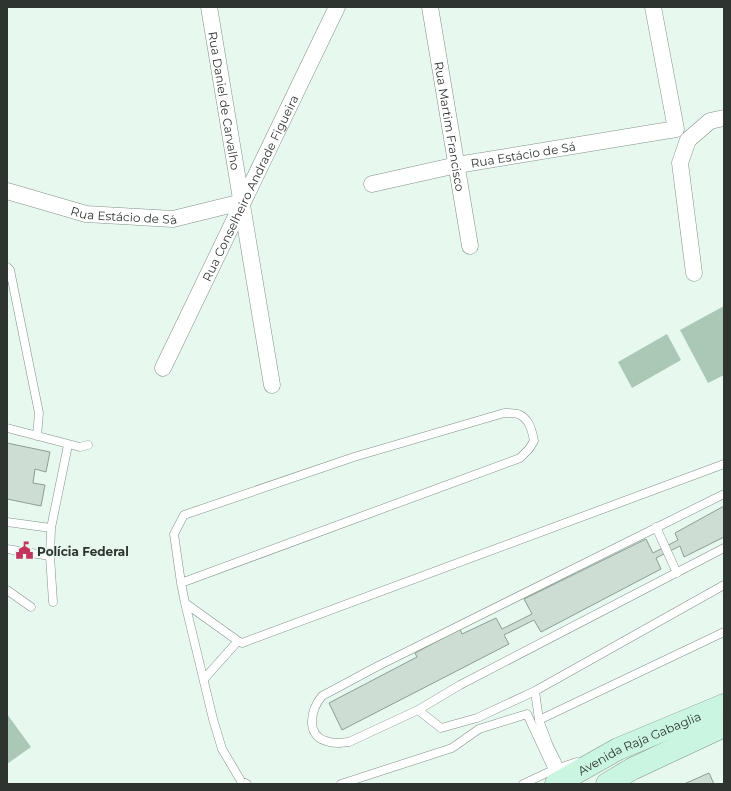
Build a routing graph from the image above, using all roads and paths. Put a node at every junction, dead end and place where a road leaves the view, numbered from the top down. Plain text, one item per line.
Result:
1 (209, 7) edge
2 (337, 7) edge
3 (430, 7) edge
4 (653, 7) edge
5 (724, 118) edge
6 (457, 165) junction
7 (372, 184) dead end
8 (7, 191) edge
9 (242, 202) junction
10 (470, 246) dead end
11 (9, 269) edge
12 (694, 273) dead end
13 (163, 368) dead end
14 (272, 385) dead end
15 (7, 428) edge
16 (37, 436) junction
17 (68, 445) junction
18 (88, 446) dead end
19 (724, 464) edge
20 (724, 494) edge
21 (7, 522) edge
22 (656, 527) junction
23 (51, 528) junction
24 (724, 548) edge
25 (7, 549) edge
26 (50, 556) junction
27 (677, 573) junction
28 (181, 583) junction
29 (724, 585) edge
30 (7, 590) edge
31 (53, 602) dead end
32 (185, 602) junction
33 (31, 607) dead end
34 (724, 632) edge
35 (238, 641) junction
36 (204, 679) junction
37 (535, 691) junction
38 (724, 705) edge
39 (418, 710) junction
40 (477, 718) junction
41 (539, 720) junction
42 (724, 726) edge
43 (479, 729) junction
44 (556, 774) edge
45 (247, 784) edge
46 (341, 784) edge
47 (523, 784) edge
48 (606, 784) edge

1 - 9 street, Rua Daniel de Carvalho
2 - 9 street, Rua Conselheiro Andrade Figueira
3 - 6 street, Rua Martim Francisco
4 - 6 street, Rua Estácio de Sá
5 - 12 street
6 - 7 street, Rua Estácio de Sá
6 - 10 street, Rua Martim Francisco
8 - 9 street, Rua Estácio de Sá
9 - 13 street, Rua Conselheiro Andrade Figueira
9 - 14 street, Rua Daniel de Carvalho
11 - 16 lane
15 - 16 lane
16 - 17 lane
17 - 18 lane
17 - 23 lane
19 - 35 lane
20 - 22 lane
21 - 23 lane
22 - 27 lane
22 - 39 lane
23 - 26 lane
24 - 27 lane
25 - 26 lane
26 - 31 lane
27 - 39 lane
28 - 28 lane
28 - 32 lane
29 - 37 lane
30 - 33 lane
32 - 35 lane
32 - 36 lane
34 - 41 lane
35 - 36 lane
36 - 45 lane
37 - 40 lane
37 - 41 lane
38 - 44 main road, Avenida Raja Gabaglia
39 - 40 lane
40 - 43 lane
41 - 44 lane
42 - 48 main road, Avenida Raja Gabaglia
43 - 44 lane
43 - 46 lane
44 - 47 lane

